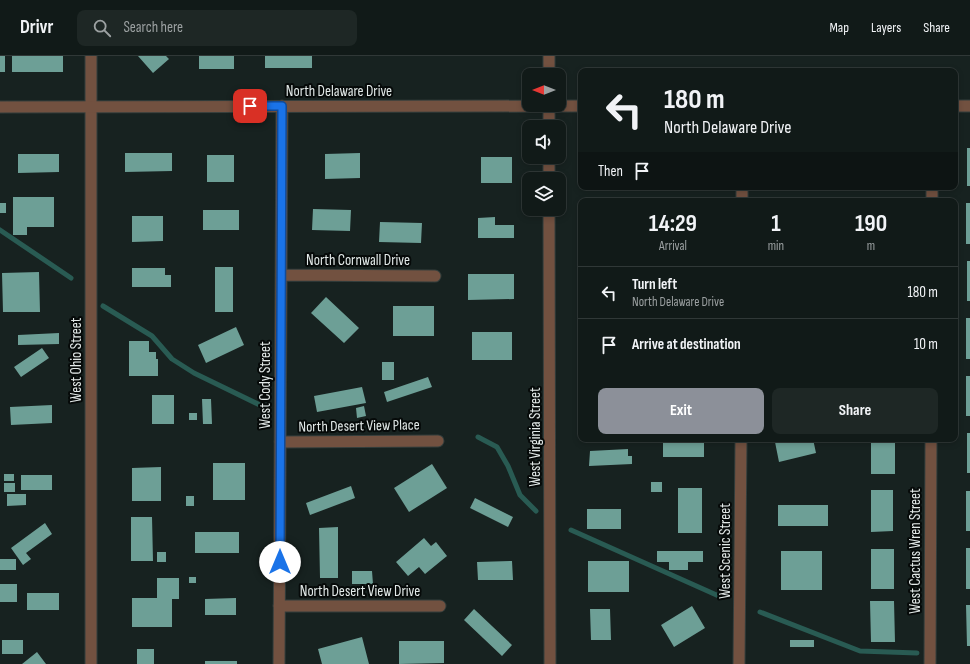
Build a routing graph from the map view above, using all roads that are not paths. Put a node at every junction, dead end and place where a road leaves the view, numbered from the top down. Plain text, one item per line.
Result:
1 (91, 56) edge
2 (549, 56) edge
3 (549, 68) edge
4 (91, 106) junction
5 (282, 106) junction
6 (522, 106) edge
7 (566, 106) edge
8 (578, 106) edge
9 (958, 106) edge
10 (970, 106) edge
11 (0, 107) edge
12 (549, 216) edge
13 (281, 275) junction
14 (436, 276) dead end
15 (438, 441) dead end
16 (280, 442) junction
17 (741, 442) edge
18 (931, 442) edge
19 (279, 606) junction
20 (440, 606) dead end
21 (91, 664) edge
22 (279, 664) edge
23 (550, 664) edge
24 (739, 664) edge
25 (930, 664) edge

1 - 4 street, West Ohio Street
2 - 3 street
4 - 5 street, North Delaware Drive
4 - 11 street, North Delaware Drive
4 - 21 street, West Ohio Street
5 - 6 street, North Delaware Drive
5 - 13 street, West Cody Street
7 - 8 street, North Delaware Drive
9 - 10 street
12 - 23 street, West Virginia Street
13 - 14 street, North Cornwall Drive
13 - 16 street, West Cody Street
15 - 16 street, North Desert View Place
16 - 19 street, West Cody Street
17 - 24 street, West Scenic Street
18 - 25 street, West Cactus Wren Street
19 - 20 street, North Desert View Drive
19 - 22 street, West Cody Street

